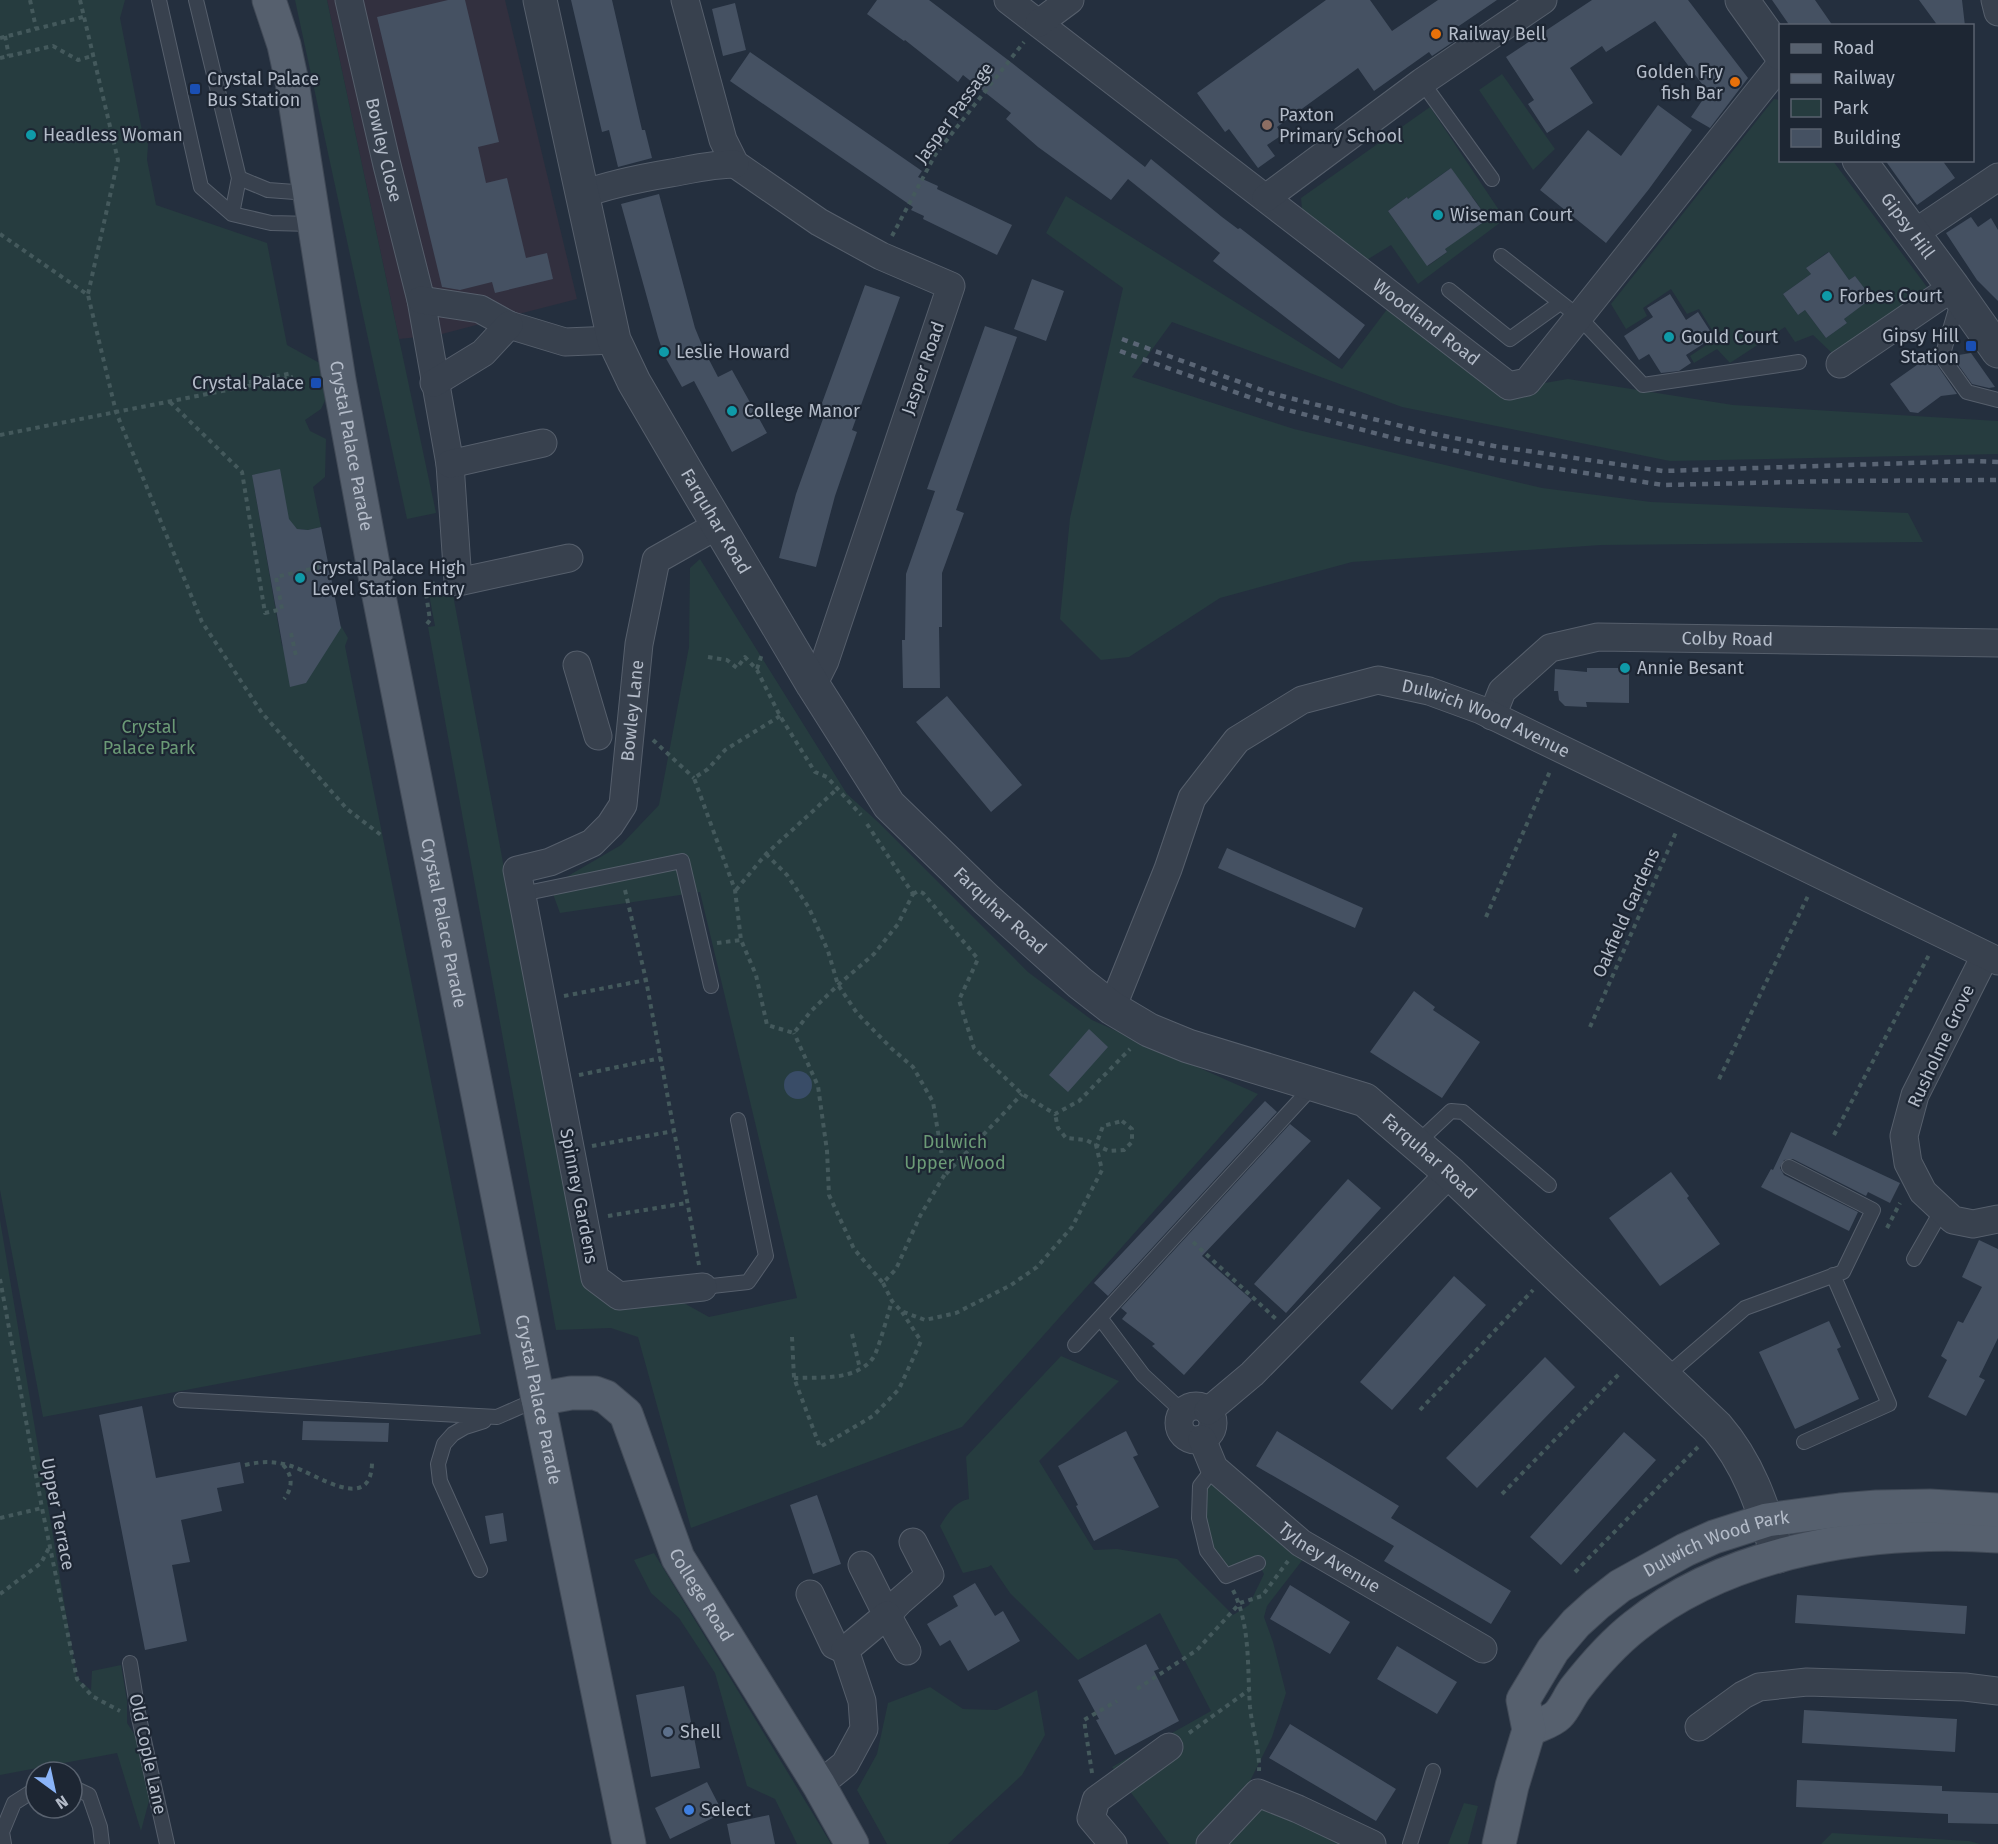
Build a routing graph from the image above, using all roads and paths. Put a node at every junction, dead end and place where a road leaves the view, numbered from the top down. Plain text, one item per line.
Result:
1 (30, 0) edge
2 (80, 0) edge
3 (159, 0) edge
4 (196, 0) edge
5 (269, 0) edge
6 (349, 0) edge
7 (540, 0) edge
8 (685, 0) edge
9 (1008, 0) edge
10 (1070, 0) edge
11 (1543, 0) edge
12 (1742, 0) edge
13 (1995, 0) edge
14 (1998, 12) edge
15 (83, 17) junction
16 (1039, 23) junction
17 (36, 28) junction
18 (2, 37) edge
19 (1779, 52) edge
20 (9, 56) junction
21 (92, 56) junction
22 (0, 58) edge
23 (1779, 66) edge
24 (1422, 82) junction
25 (1860, 162) edge
26 (735, 164) junction
27 (1998, 177) edge
28 (239, 178) junction
29 (1492, 179) dead end
30 (308, 192) junction
31 (581, 195) junction
32 (1266, 198) junction
33 (232, 214) junction
34 (313, 224) junction
35 (0, 234) edge
36 (1913, 234) junction
37 (881, 256) junction
38 (1501, 256) dead end
39 (1449, 290) dead end
40 (1957, 291) junction
41 (88, 295) junction
42 (421, 300) junction
43 (1570, 310) junction
44 (509, 325) junction
45 (614, 340) junction
46 (1998, 351) edge
47 (1799, 362) dead end
48 (1840, 364) dead end
49 (292, 375) dead end
50 (434, 383) junction
51 (1998, 400) edge
52 (170, 402) junction
53 (116, 412) junction
54 (0, 435) edge
55 (543, 442) dead end
56 (450, 464) junction
57 (718, 525) junction
58 (569, 558) dead end
59 (328, 565) dead end
60 (428, 585) dead end
61 (427, 624) dead end
62 (291, 633) dead end
63 (1998, 643) edge
64 (296, 656) dead end
65 (762, 656) dead end
66 (708, 657) dead end
67 (577, 665) dead end
68 (757, 670) junction
69 (813, 685) junction
70 (634, 689) junction
71 (589, 700) junction
72 (780, 716) junction
73 (1492, 716) junction
74 (632, 720) junction
75 (598, 736) dead end
76 (1560, 749) junction
77 (694, 778) junction
78 (837, 789) junction
79 (1686, 810) junction
80 (381, 835) dead end
81 (766, 854) junction
82 (621, 872) junction
83 (1819, 874) junction
84 (519, 882) junction
85 (735, 891) junction
86 (913, 894) junction
87 (1486, 917) dead end
88 (1940, 933) junction
89 (1992, 958) edge
90 (646, 980) junction
91 (838, 985) junction
92 (711, 986) dead end
93 (542, 1001) junction
94 (1112, 1008) junction
95 (1590, 1027) dead end
96 (1149, 1030) junction
97 (794, 1033) junction
98 (661, 1058) junction
99 (1719, 1078) dead end
100 (557, 1079) junction
101 (1315, 1084) junction
102 (1022, 1094) junction
103 (1055, 1114) junction
104 (738, 1120) dead end
105 (674, 1131) junction
106 (1834, 1135) dead end
107 (1416, 1144) junction
108 (1096, 1145) junction
109 (570, 1150) junction
110 (1789, 1167) dead end
111 (1449, 1173) junction
112 (945, 1174) junction
113 (1549, 1185) dead end
114 (687, 1203) junction
115 (1942, 1210) junction
116 (1998, 1219) edge
117 (584, 1220) junction
118 (1181, 1230) junction
119 (1914, 1259) dead end
120 (1552, 1270) junction
121 (1833, 1275) junction
122 (0, 1279) edge
123 (883, 1283) junction
124 (703, 1287) junction
125 (892, 1301) junction
126 (902, 1311) junction
127 (1101, 1318) junction
128 (852, 1334) dead end
129 (1292, 1334) junction
130 (792, 1337) dead end
131 (1075, 1345) dead end
132 (1639, 1353) junction
133 (860, 1370) junction
134 (1665, 1377) junction
135 (794, 1378) junction
136 (538, 1398) junction
137 (181, 1400) dead end
138 (1420, 1410) dead end
139 (1196, 1411) junction
140 (497, 1418) junction
141 (1717, 1427) junction
142 (1804, 1442) dead end
143 (281, 1463) junction
144 (372, 1463) dead end
145 (245, 1465) dead end
146 (1214, 1468) junction
147 (1502, 1494) dead end
148 (285, 1499) dead end
149 (42, 1508) junction
150 (1998, 1510) edge
151 (0, 1518) edge
152 (1767, 1520) junction
153 (1998, 1536) edge
154 (913, 1542) dead end
155 (1301, 1543) junction
156 (50, 1546) junction
157 (1778, 1556) junction
158 (1258, 1563) dead end
159 (862, 1565) dead end
160 (480, 1570) dead end
161 (1575, 1572) dead end
162 (1226, 1576) junction
163 (0, 1594) edge
164 (810, 1594) dead end
165 (1240, 1603) junction
166 (887, 1614) junction
167 (1483, 1649) dead end
168 (845, 1650) junction
169 (907, 1651) dead end
170 (130, 1663) dead end
171 (1137, 1689) dead end
172 (1249, 1690) junction
173 (1998, 1691) edge
174 (1118, 1701) dead end
175 (139, 1718) junction
176 (1699, 1727) dead end
177 (1529, 1730) junction
178 (1169, 1748) joint
179 (1433, 1771) dead end
180 (819, 1785) junction
181 (84, 1793) edge
182 (1258, 1793) junction
183 (24, 1797) edge
184 (1096, 1800) junction
185 (4, 1844) edge
186 (102, 1844) edge
187 (167, 1844) edge
188 (629, 1844) edge
189 (852, 1844) edge
190 (1113, 1844) edge
191 (1210, 1844) edge
192 (1372, 1844) edge
193 (1410, 1844) edge
194 (1498, 1844) edge

1 - 17 path
2 - 15 path
3 - 33 lane
4 - 28 lane
5 - 30 main road, Crystal Palace Parade
6 - 42 street, Bowley Close
7 - 31 street, Farquhar Road
8 - 26 street
9 - 16 street, Woodland Road
10 - 16 street
11 - 24 street
12 - 19 street
13 - 14 street
15 - 17 path
15 - 21 path
16 - 32 street, Woodland Road
16 - 37 path, Jasper Passage
17 - 18 path
18 - 20 path
20 - 21 path
20 - 22 path
21 - 41 path
23 - 43 street, Woodland Road
24 - 29 lane
24 - 32 street
25 - 36 street, Gipsy Hill
26 - 31 street
26 - 37 street, Jasper Road
27 - 36 street
28 - 30 lane
28 - 33 lane
30 - 34 main road, Crystal Palace Parade
31 - 45 street, Farquhar Road
32 - 43 street, Woodland Road
33 - 34 lane
34 - 136 main road, Crystal Palace Parade
35 - 41 path
36 - 40 street, Gipsy Hill
37 - 69 street, Jasper Road
38 - 43 lane
39 - 43 lane
40 - 46 street, Gipsy Hill
40 - 48 street
40 - 51 lane
41 - 53 path
42 - 44 street
42 - 50 street, Bowley Close
43 - 47 lane
44 - 45 street
44 - 50 street
45 - 57 street, Farquhar Road
49 - 52 path
50 - 56 street, Bowley Close
52 - 53 path
52 - 59 path
53 - 54 path
53 - 80 path
55 - 56 street
56 - 58 street, Bowley Close
57 - 69 street, Farquhar Road
57 - 70 street, Bowley Lane
60 - 61 path
62 - 64 path
63 - 73 street, Colby Road
65 - 68 path
66 - 68 path
67 - 71 street
68 - 72 path
69 - 94 street, Farquhar Road
70 - 71 street
70 - 74 street, Bowley Lane
71 - 75 street
72 - 77 path
72 - 78 path
73 - 76 street, Dulwich Wood Avenue
73 - 94 street, Dulwich Wood Avenue
74 - 77 path
74 - 84 street, Bowley Lane
76 - 79 street, Dulwich Wood Avenue
76 - 87 path
77 - 85 path
78 - 81 path
78 - 86 path
79 - 83 street, Dulwich Wood Avenue
79 - 95 path, Oakfield Gardens
81 - 85 path
81 - 91 path
82 - 84 lane
82 - 90 path
82 - 92 lane
83 - 88 street, Dulwich Wood Avenue
83 - 99 path
84 - 93 street, Spinney Gardens
85 - 97 path
86 - 91 path
86 - 102 path
88 - 89 street, Dulwich Wood Avenue
88 - 106 path
89 - 115 street, Rusholme Grove
90 - 93 path
90 - 98 path
91 - 97 path
91 - 112 path
93 - 100 street, Spinney Gardens
94 - 96 street, Farquhar Road
96 - 101 street, Farquhar Road
96 - 103 path
97 - 123 path
98 - 100 path
98 - 105 path
100 - 109 street, Spinney Gardens
101 - 107 street, Farquhar Road
101 - 118 lane
102 - 103 path
102 - 112 path
103 - 108 path
104 - 124 lane, Spinney Gardens
105 - 109 path
105 - 114 path
107 - 111 street, Farquhar Road
107 - 113 lane
108 - 108 path
108 - 126 path
109 - 117 street, Spinney Gardens
110 - 121 lane
111 - 120 street, Farquhar Road
111 - 129 street
112 - 123 path
114 - 117 path
114 - 124 path
115 - 116 street, Rusholme Grove
115 - 119 lane
117 - 124 street, Spinney Gardens
118 - 127 lane
118 - 129 path
120 - 132 street, Farquhar Road
120 - 138 path
121 - 134 lane
121 - 142 lane
122 - 149 path, Upper Terrace
123 - 125 path
125 - 126 path
125 - 133 path
126 - 135 path
127 - 131 lane
127 - 139 lane
128 - 133 path
129 - 139 street
130 - 135 path
132 - 134 street, Farquhar Road
132 - 147 path
133 - 135 path
134 - 141 street, Farquhar Road
136 - 140 lane
136 - 180 main road, College Road
136 - 188 main road, Crystal Palace Parade
137 - 140 lane
139 - 146 street, Tylney Avenue
140 - 160 lane
141 - 152 street, Farquhar Road
141 - 161 path
143 - 144 path
143 - 145 path
143 - 148 path
146 - 155 street, Tylney Avenue
146 - 162 lane
149 - 151 path
149 - 156 path, Upper Terrace
150 - 152 main road, Dulwich Wood Park
152 - 157 street, Farquhar Road
152 - 177 main road, Dulwich Wood Park
153 - 157 main road, Dulwich Wood Park
154 - 166 street
155 - 165 path
155 - 167 street, Tylney Avenue
156 - 163 path
156 - 175 path, Upper Terrace
157 - 177 main road, Dulwich Wood Park
158 - 162 lane
159 - 166 street
162 - 165 path
164 - 168 street
165 - 171 path
165 - 172 path
166 - 168 street
166 - 169 street
168 - 180 street
170 - 175 lane, Old Cople Lane
172 - 178 path
172 - 182 path
173 - 176 street
174 - 184 path
175 - 187 lane, Old Cople Lane
177 - 194 main road, Dulwich Wood Park
178 - 184 street
179 - 193 lane
180 - 189 main road, College Road
181 - 186 lane
182 - 191 street
182 - 192 street
183 - 185 lane
184 - 190 street

